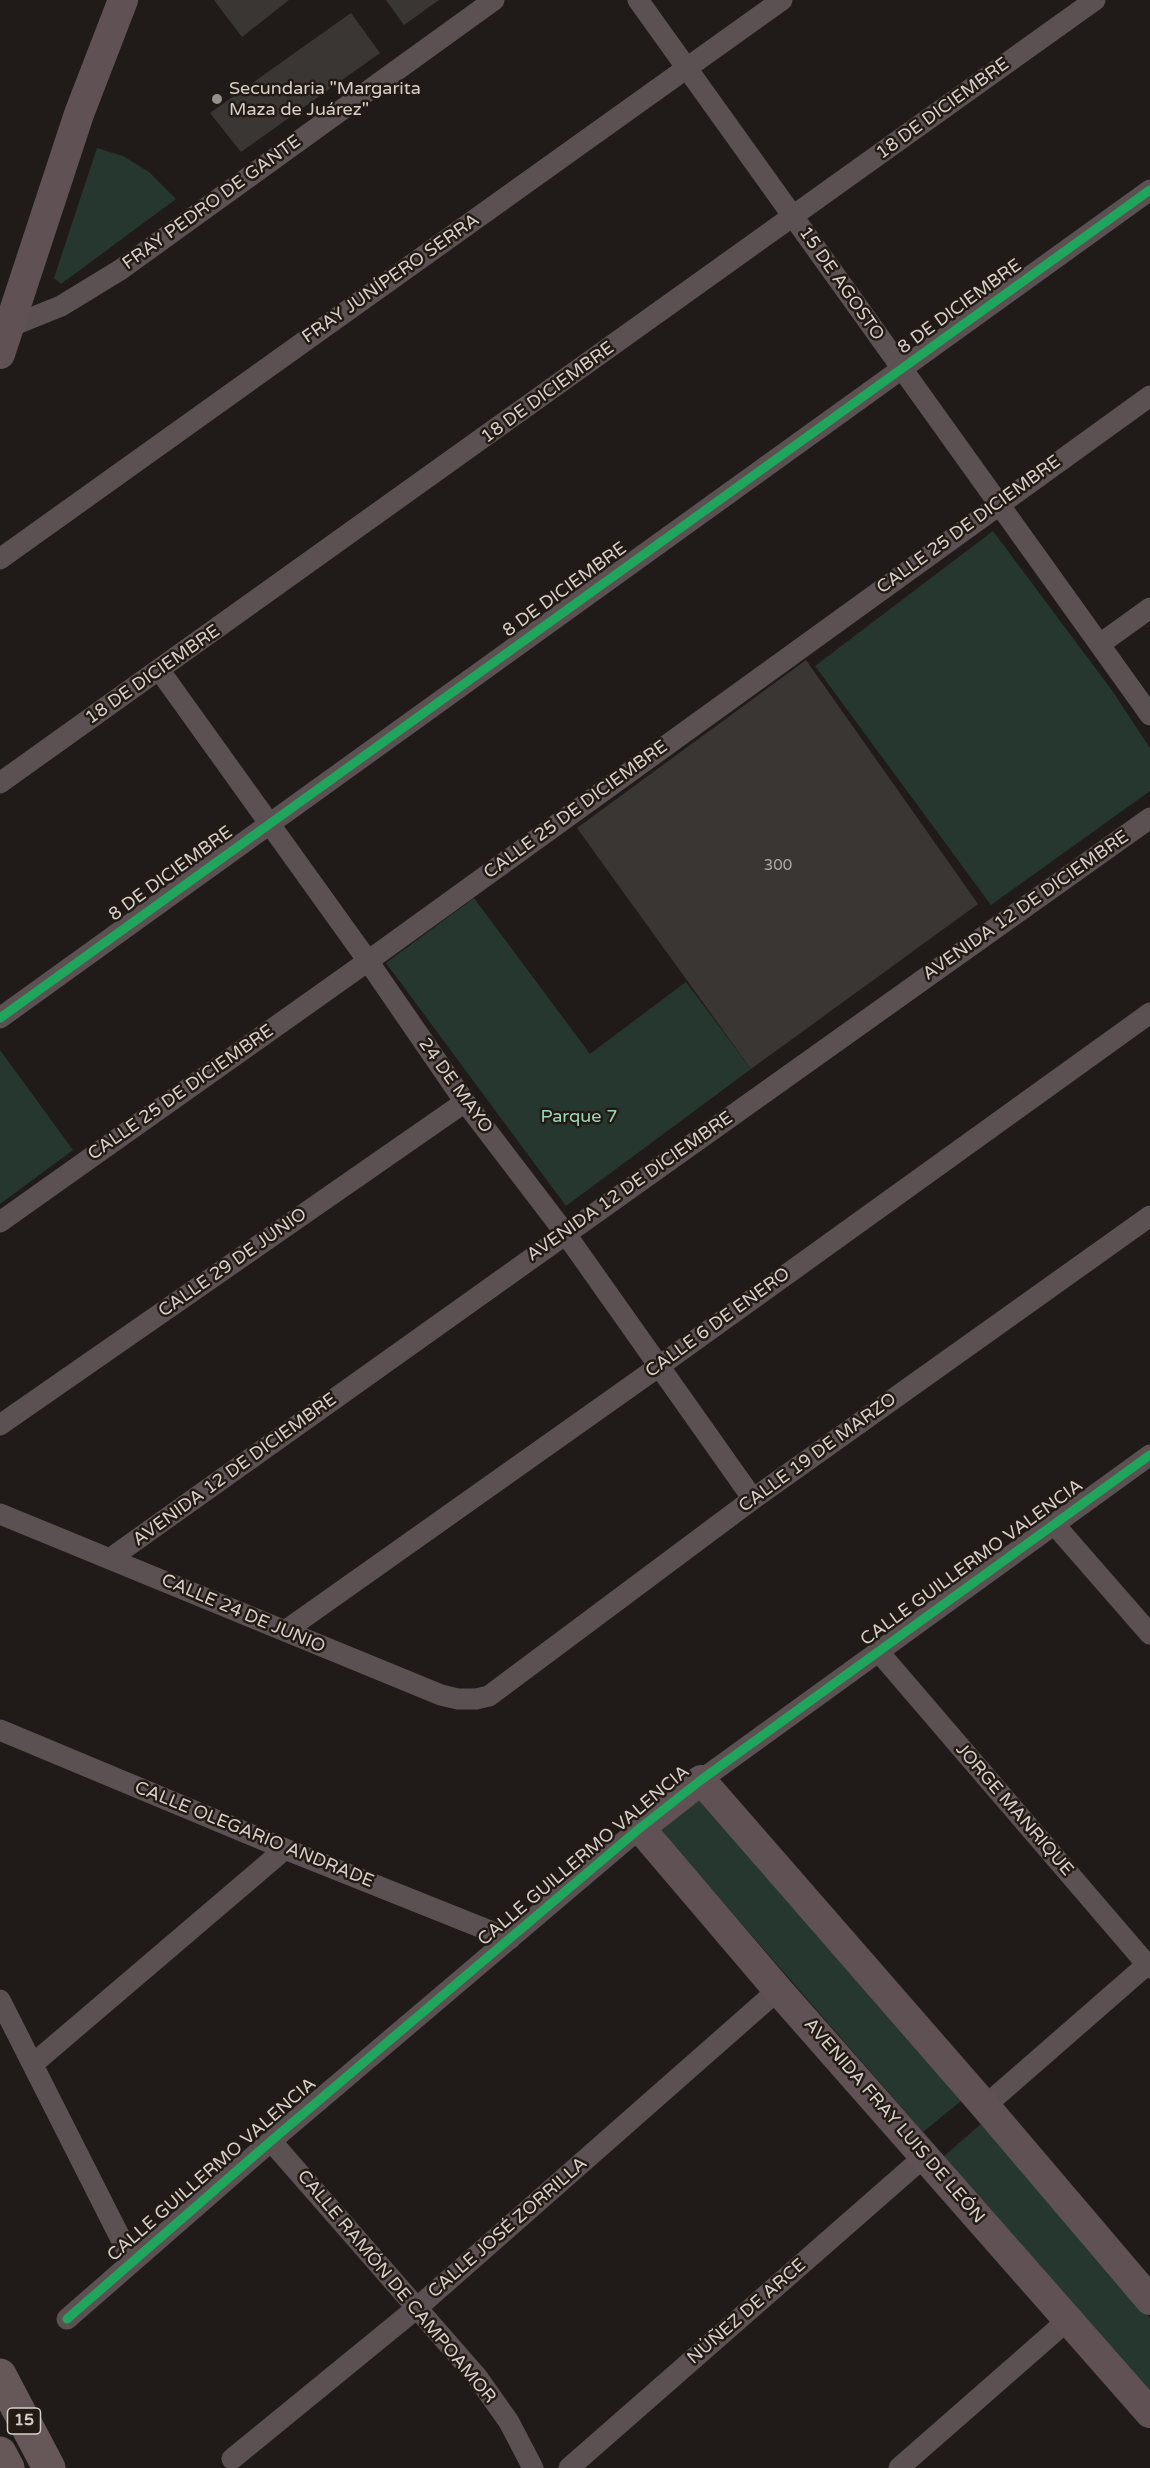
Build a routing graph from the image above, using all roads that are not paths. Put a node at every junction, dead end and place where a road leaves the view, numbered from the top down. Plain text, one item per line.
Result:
1 (123, 0) edge
2 (494, 0) edge
3 (638, 0) edge
4 (782, 0) edge
5 (1095, 0) edge
6 (687, 69) junction
7 (1150, 190) edge
8 (794, 217) junction
9 (3, 335) edge
10 (902, 370) junction
11 (1150, 396) edge
12 (999, 504) junction
13 (0, 559) edge
14 (1150, 608) edge
15 (1100, 644) junction
16 (160, 671) junction
17 (1150, 715) edge
18 (0, 783) edge
19 (1150, 818) edge
20 (269, 823) junction
21 (368, 961) junction
22 (1150, 1012) edge
23 (0, 1018) edge
24 (465, 1102) junction
25 (1150, 1216) edge
26 (0, 1222) edge
27 (565, 1233) junction
28 (658, 1366) junction
29 (0, 1425) edge
30 (1150, 1455) edge
31 (753, 1499) junction
32 (0, 1514) edge
33 (1054, 1524) junction
34 (111, 1558) junction
35 (285, 1631) junction
36 (1150, 1634) edge
37 (878, 1651) junction
38 (489, 1696) joint
39 (0, 1730) edge
40 (701, 1780) junction
41 (640, 1828) junction
42 (285, 1849) junction
43 (510, 1939) junction
44 (1149, 1965) edge
45 (778, 1990) junction
46 (0, 2000) edge
47 (8, 2033) edge
48 (33, 2064) junction
49 (985, 2106) junction
50 (271, 2141) junction
51 (925, 2156) junction
52 (132, 2261) junction
53 (1150, 2300) edge
54 (418, 2307) junction
55 (67, 2319) dead end
56 (1069, 2319) junction
57 (0, 2375) edge
58 (1150, 2413) edge
59 (0, 2453) edge
60 (231, 2459) dead end
61 (8, 2468) edge
62 (49, 2468) edge
63 (533, 2468) edge
64 (569, 2468) edge
65 (899, 2468) edge

1 - 9 street
2 - 9 street, FRAY PEDRO DE GANTE
3 - 6 street, 15 DE AGOSTO
4 - 6 street, FRAY JUNÍPERO SERRA
5 - 8 street, 18 DE DICIEMBRE
6 - 8 street, 15 DE AGOSTO
6 - 13 street, FRAY JUNÍPERO SERRA
7 - 10 street, 8 DE DICIEMBRE
8 - 10 street, 15 DE AGOSTO
8 - 16 street, 18 DE DICIEMBRE
10 - 12 street, 15 DE AGOSTO
10 - 20 street, 8 DE DICIEMBRE
11 - 12 street, CALLE 25 DE DICIEMBRE
12 - 15 street, 15 DE AGOSTO
12 - 21 street, CALLE 25 DE DICIEMBRE
14 - 15 street
15 - 17 street, 15 DE AGOSTO
16 - 18 street, 18 DE DICIEMBRE
16 - 20 street, 24 DE MAYO
19 - 27 street, AVENIDA 12 DE DICIEMBRE
20 - 21 street, 24 DE MAYO
20 - 23 street, 8 DE DICIEMBRE
21 - 24 street, 24 DE MAYO
21 - 26 street, CALLE 25 DE DICIEMBRE
22 - 28 street, CALLE 6 DE ENERO
24 - 27 street, 24 DE MAYO
24 - 29 street, CALLE 29 DE JUNIO
25 - 31 street, CALLE 19 DE MARZO
27 - 28 street, 24 DE MAYO
27 - 34 street, AVENIDA 12 DE DICIEMBRE
28 - 31 street, 24 DE MAYO
28 - 35 street, CALLE 6 DE ENERO
30 - 33 street, CALLE GUILLERMO VALENCIA
31 - 38 street, CALLE 19 DE MARZO
32 - 34 street, CALLE 24 DE JUNIO
33 - 36 street
33 - 37 street, CALLE GUILLERMO VALENCIA
34 - 35 street, CALLE 24 DE JUNIO
35 - 38 street, CALLE 24 DE JUNIO
37 - 40 street, CALLE GUILLERMO VALENCIA
37 - 44 street, JORGE MANRIQUE
39 - 42 street, CALLE OLEGARIO ANDRADE
40 - 41 street, CALLE GUILLERMO VALENCIA
40 - 49 street
41 - 43 street, CALLE GUILLERMO VALENCIA
41 - 45 street, AVENIDA FRAY LUIS DE LEÓN
42 - 43 street, CALLE OLEGARIO ANDRADE
42 - 48 street
43 - 50 street, CALLE GUILLERMO VALENCIA
44 - 49 street
45 - 51 street, AVENIDA FRAY LUIS DE LEÓN
45 - 54 street, CALLE JOSÉ ZORRILLA
46 - 47 street
47 - 48 street
48 - 52 street
49 - 53 street
50 - 52 street, CALLE GUILLERMO VALENCIA
50 - 54 street, CALLE RAMÓN DE CAMPOAMOR
51 - 56 street, AVENIDA FRAY LUIS DE LEÓN
51 - 64 street, NÚÑEZ DE ARCE
52 - 55 street, CALLE GUILLERMO VALENCIA
54 - 60 street, CALLE JOSÉ ZORRILLA
54 - 63 street, CALLE RAMÓN DE CAMPOAMOR
56 - 58 street, AVENIDA FRAY LUIS DE LEÓN
56 - 65 street
57 - 62 highway, 15
59 - 61 highway, 15

